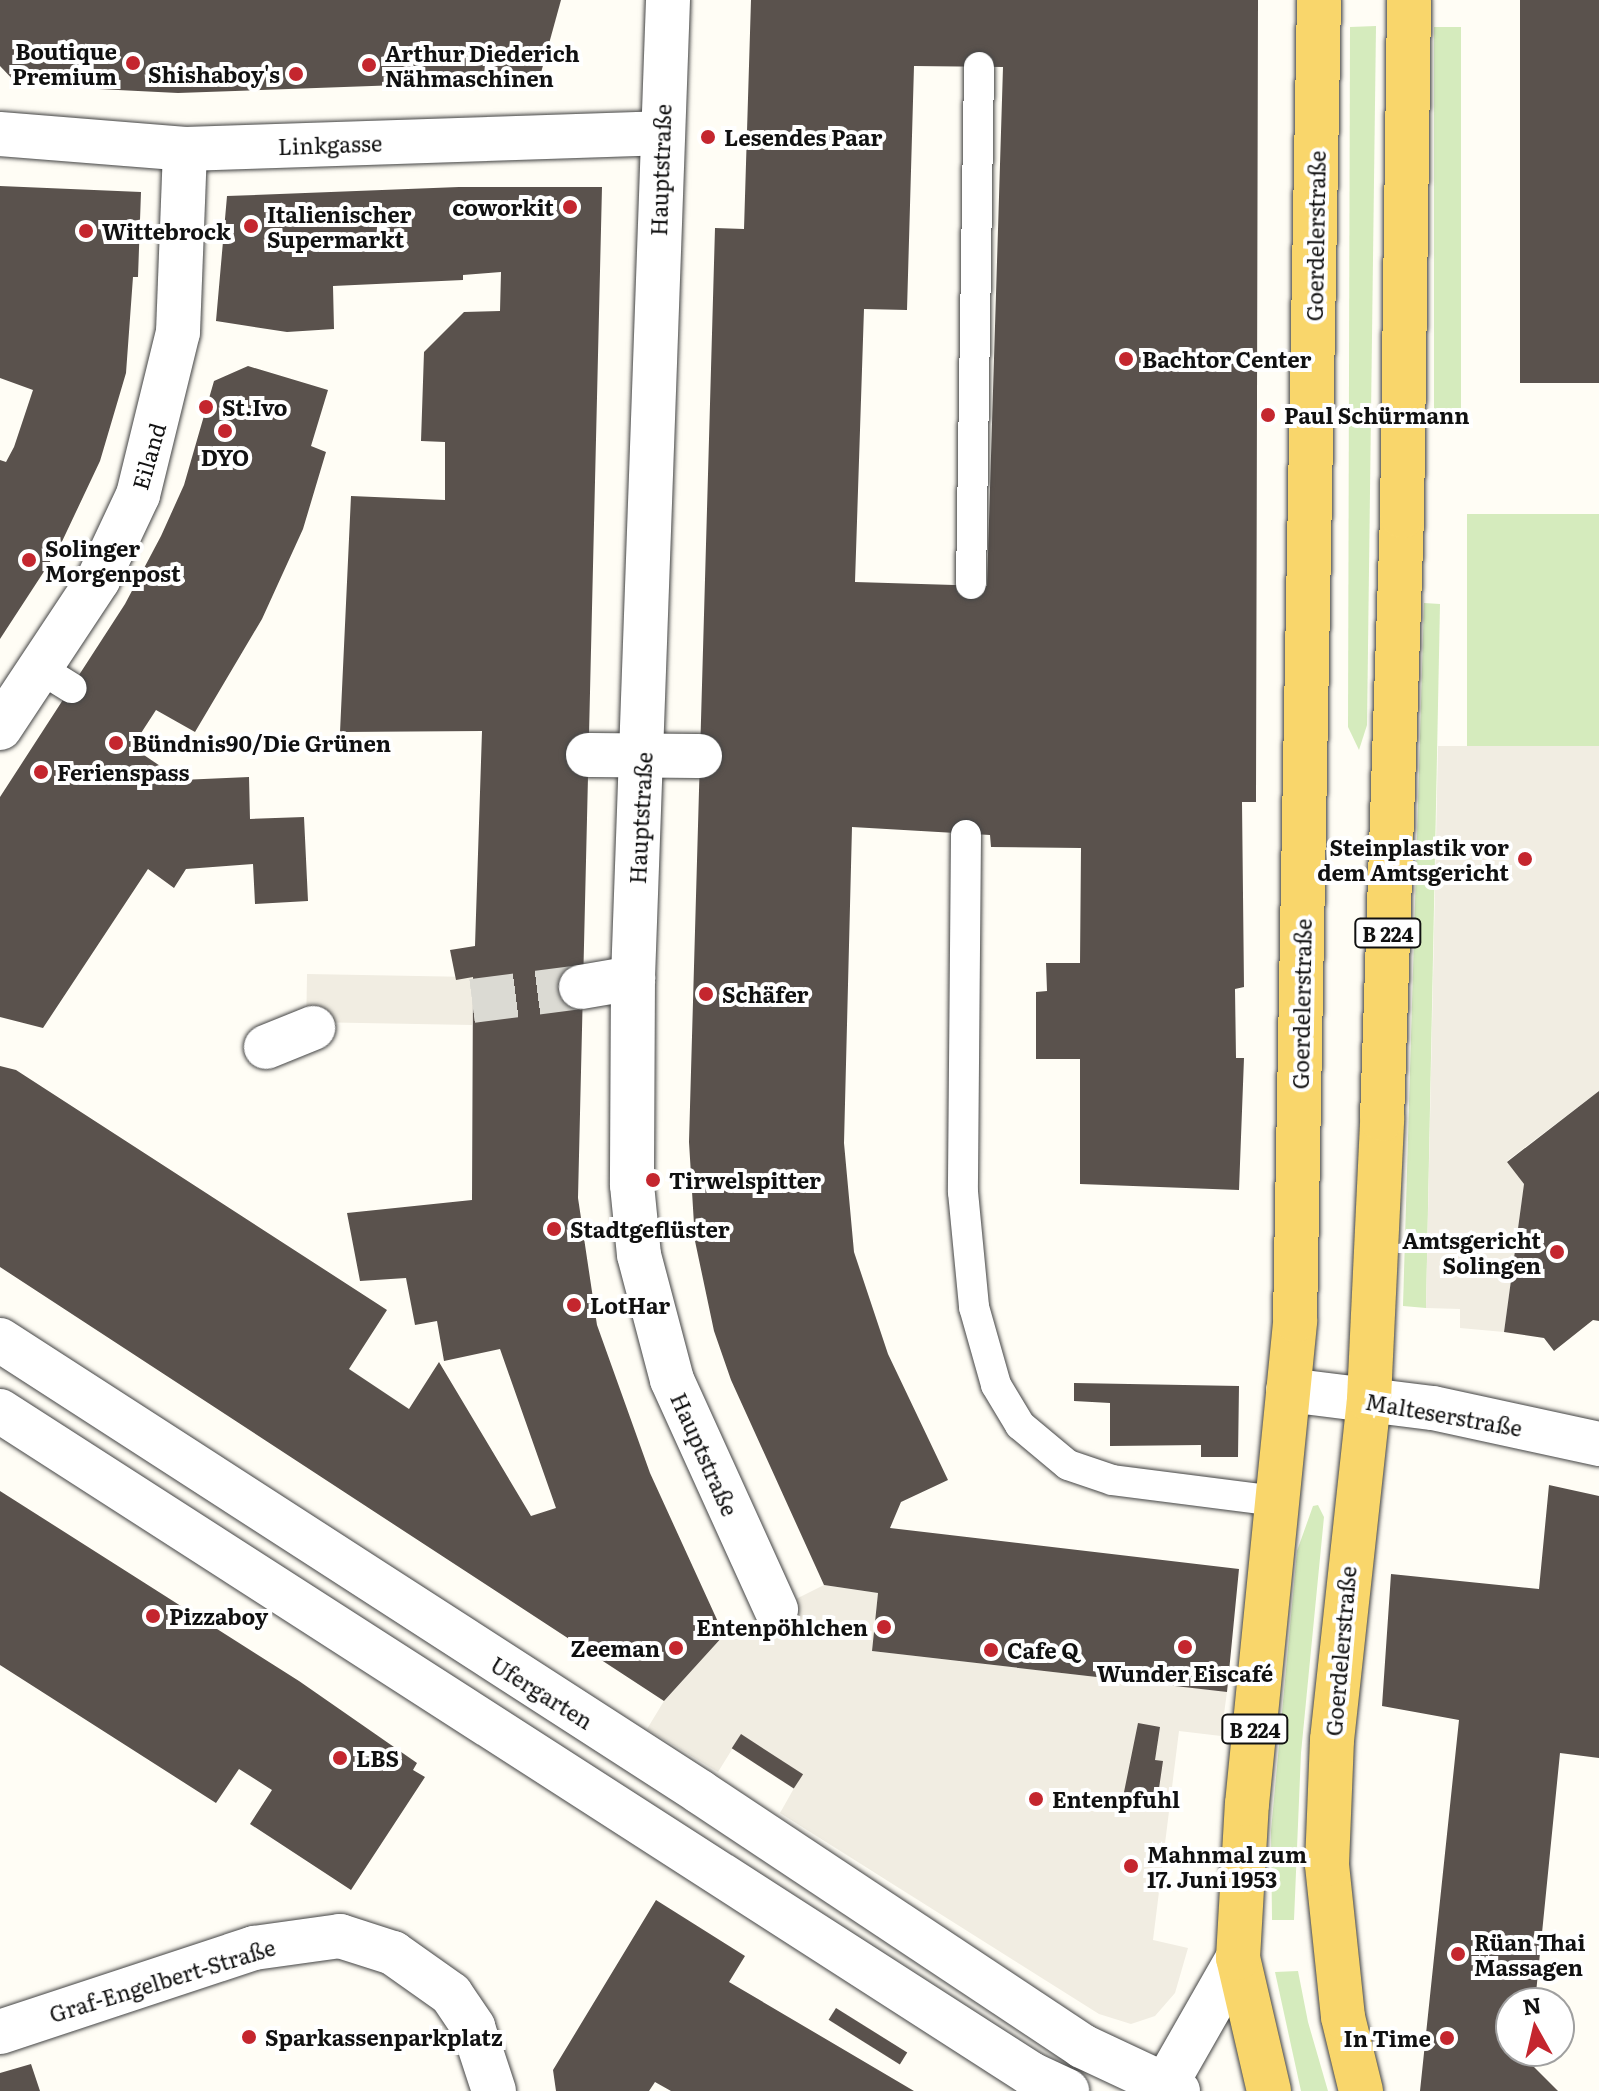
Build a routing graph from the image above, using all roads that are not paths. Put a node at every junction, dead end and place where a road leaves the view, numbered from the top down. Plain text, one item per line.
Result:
1 (668, 0) edge
2 (1319, 0) edge
3 (1409, 0) edge
4 (979, 67) dead end
5 (660, 133) junction
6 (0, 134) edge
7 (185, 149) junction
8 (971, 584) dead end
9 (0, 728) edge
10 (588, 755) dead end
11 (643, 755) junction
12 (700, 756) dead end
13 (966, 835) dead end
14 (633, 978) junction
15 (581, 987) tunnel mouth
16 (313, 1028) dead end
17 (266, 1047) dead end
18 (0, 1340) edge
19 (1288, 1390) junction
20 (1369, 1399) junction
21 (0, 1411) edge
22 (1599, 1444) edge
23 (1276, 1501) junction
24 (776, 1609) dead end
25 (1238, 1958) junction
26 (0, 2032) edge
27 (494, 2087) edge
28 (1064, 2089) edge
29 (1168, 2089) edge
30 (1269, 2091) edge
31 (1361, 2091) edge

1 - 5 street, Hauptstraße
2 - 19 main road, Goerdelerstraße / B 224
3 - 20 main road, Goerdelerstraße / B 224
4 - 8 lane
5 - 7 street, Linkgasse
5 - 11 street, Hauptstraße
6 - 7 street, Linkgasse
7 - 9 street, Eiland
10 - 11 street
11 - 12 street
11 - 14 street, Hauptstraße
13 - 23 lane
14 - 15 street
14 - 24 street, Hauptstraße
16 - 17 street
18 - 29 street, Ufergarten
19 - 20 street, Malteserstraße
19 - 23 main road, Goerdelerstraße / B 224
20 - 22 street, Malteserstraße
20 - 31 main road, Goerdelerstraße / B 224
21 - 28 street
23 - 25 main road, Goerdelerstraße / B 224
25 - 29 street, Goerdelerstraße
25 - 30 main road, Goerdelerstraße / B 224
26 - 27 street, Graf-Engelbert-Straße

